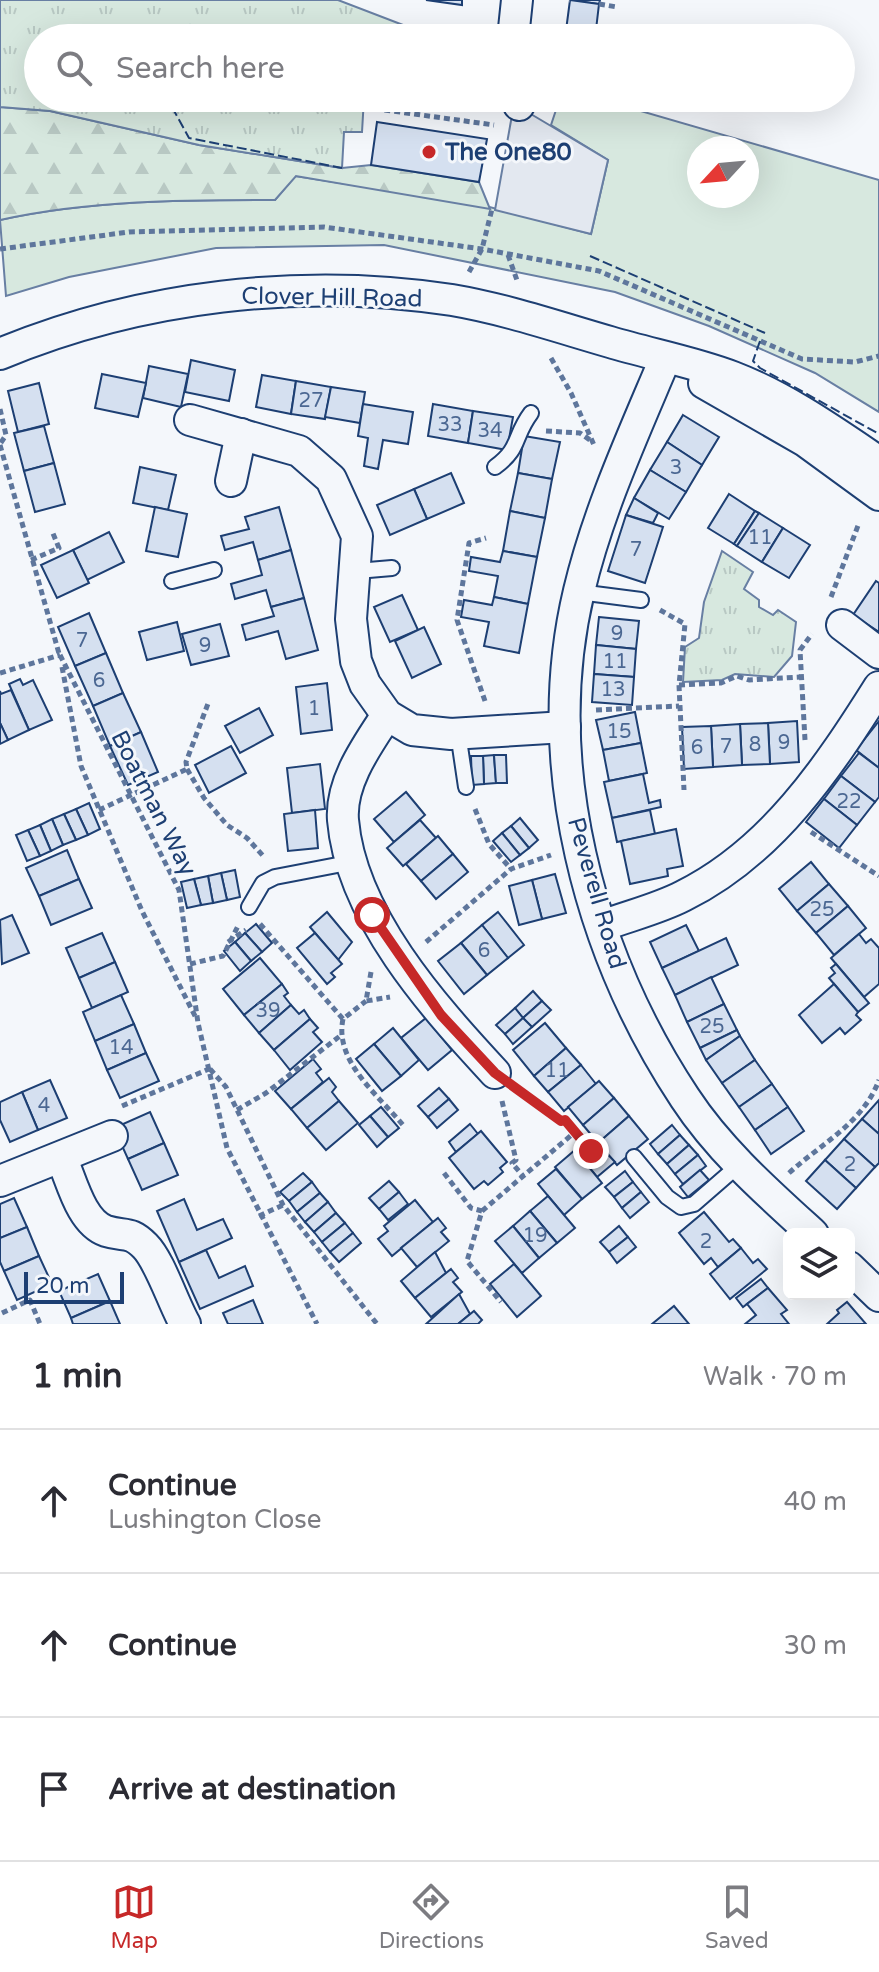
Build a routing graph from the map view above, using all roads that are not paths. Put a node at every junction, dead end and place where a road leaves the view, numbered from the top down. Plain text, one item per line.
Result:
1 (517, 0) edge
2 (514, 24) edge
3 (0, 354) edge
4 (665, 359) junction
5 (531, 413) dead end
6 (190, 420) dead end
7 (241, 434) junction
8 (879, 462) edge
9 (495, 467) dead end
10 (231, 481) dead end
11 (879, 495) edge
12 (392, 568) dead end
13 (214, 570) dead end
14 (357, 571) junction
15 (172, 581) dead end
16 (579, 592) junction
17 (641, 600) road end
18 (828, 621) road end
19 (879, 653) edge
20 (879, 687) edge
21 (387, 715) junction
22 (564, 719) junction
23 (458, 733) junction
24 (466, 787) road end
25 (353, 862) junction
26 (249, 907) road end
27 (602, 926) junction
28 (497, 1080) road end
29 (112, 1136) road end
30 (634, 1157) dead end
31 (62, 1159) junction
32 (740, 1164) junction
33 (0, 1181) edge
34 (807, 1228) edge
35 (185, 1324) edge

1 - 2 street
3 - 4 street, Clover Hill Road
4 - 8 street, Clover Hill Road
4 - 11 street, Clover Hill Road
4 - 16 street, Peverell Road
5 - 9 lane
6 - 7 street
7 - 10 street
7 - 14 street
12 - 14 lane
13 - 15 lane
14 - 21 street
16 - 17 lane
16 - 22 street, Peverell Road
18 - 19 street
20 - 27 street
21 - 23 street
21 - 25 street
22 - 23 street
22 - 27 street, Peverell Road
23 - 24 lane
25 - 26 lane
25 - 28 street
27 - 32 street, Peverell Road
29 - 31 street
30 - 32 lane
31 - 33 street
31 - 35 street
32 - 34 street, Peverell Road

